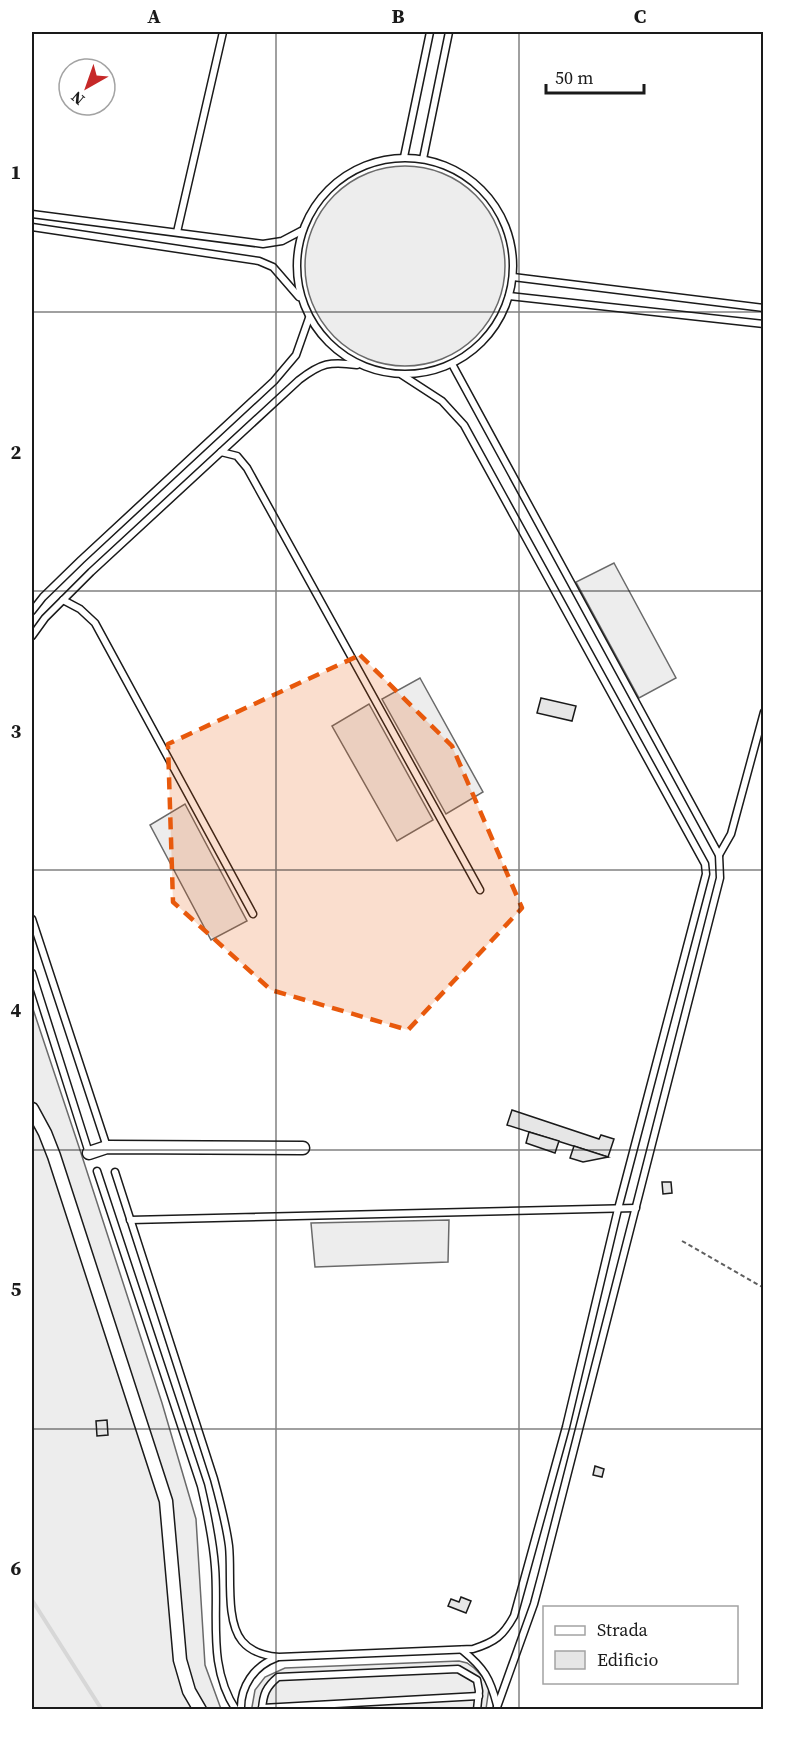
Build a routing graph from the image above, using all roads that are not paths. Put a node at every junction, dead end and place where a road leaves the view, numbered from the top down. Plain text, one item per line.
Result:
1 (222, 32) edge
2 (430, 32) edge
3 (449, 32) edge
4 (404, 157) junction
5 (423, 159) junction
6 (32, 214) edge
7 (32, 227) edge
8 (301, 231) junction
9 (177, 232) junction
10 (513, 277) junction
11 (509, 296) junction
12 (301, 300) junction
13 (764, 308) edge
14 (309, 318) junction
15 (764, 324) edge
16 (452, 364) junction
17 (361, 365) junction
18 (402, 375) junction
19 (221, 452) junction
20 (63, 600) junction
21 (32, 612) edge
22 (32, 636) edge
23 (764, 712) edge
24 (719, 855) junction
25 (480, 890) dead end
26 (253, 914) dead end
27 (32, 919) edge
28 (32, 973) edge
29 (32, 1109) edge
30 (107, 1147) junction
31 (303, 1148) dead end
32 (89, 1153) joint
33 (97, 1171) dead end
34 (115, 1172) dead end
35 (636, 1208) junction
36 (618, 1209) junction
37 (130, 1220) junction
38 (462, 1650) junction
39 (279, 1657) junction
40 (479, 1696) junction
41 (497, 1708) edge
42 (262, 1709) edge
43 (200, 1710) edge
44 (236, 1710) edge
45 (241, 1710) edge
46 (477, 1710) edge

1 - 9 lane
2 - 4 lane
3 - 5 lane
4 - 5 lane
4 - 8 lane
5 - 10 lane
6 - 9 lane
7 - 12 lane
8 - 9 lane
8 - 12 lane
10 - 11 lane
10 - 13 lane
11 - 15 lane
11 - 16 lane
12 - 14 lane
14 - 17 lane
14 - 21 lane
16 - 18 lane
16 - 24 lane
17 - 18 lane
17 - 19 lane
18 - 36 lane
19 - 20 lane
19 - 25 lane
20 - 22 lane
20 - 26 lane
23 - 24 lane
24 - 35 lane
27 - 30 lane
28 - 32 lane
29 - 43 street
30 - 31 street
30 - 32 street
33 - 44 lane
34 - 37 lane
35 - 36 lane
35 - 41 lane
36 - 37 lane
36 - 38 lane
37 - 39 lane
38 - 39 lane
38 - 41 lane
39 - 45 lane
40 - 42 lane
40 - 42 lane
40 - 46 lane

